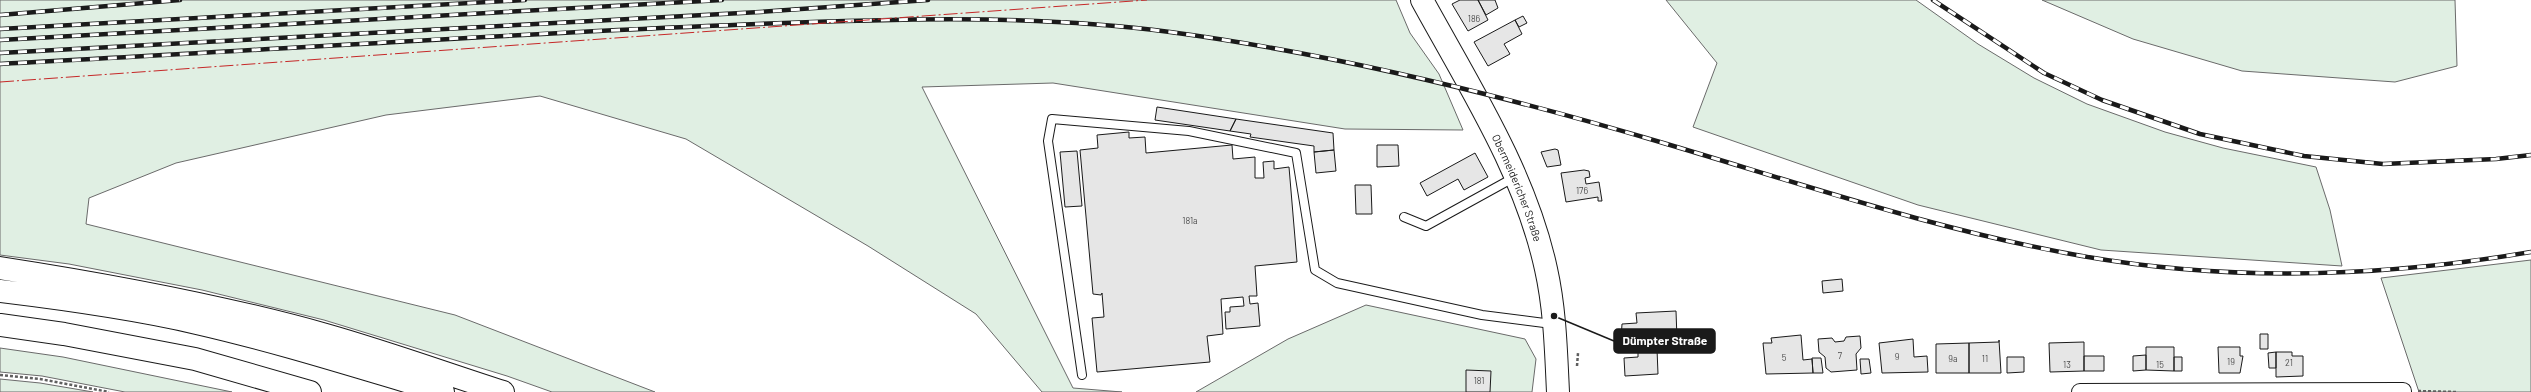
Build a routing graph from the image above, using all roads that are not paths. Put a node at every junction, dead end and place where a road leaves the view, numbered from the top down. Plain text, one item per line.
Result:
1 (1422, 0) edge
2 (1516, 177) junction
3 (1404, 217) dead end
4 (0, 268) edge
5 (0, 291) edge
6 (0, 325) edge
7 (1555, 325) junction
8 (1082, 375) dead end
9 (2379, 391) edge
10 (2403, 391) edge
11 (310, 392) edge
12 (443, 392) edge
13 (502, 392) edge
14 (1558, 392) edge
15 (2080, 392) edge

1 - 2 main road, Obermeidericher Straße
2 - 3 lane
2 - 7 main road, Obermeidericher Straße
4 - 13 main road
5 - 12 main road
6 - 11 main road
7 - 8 lane
7 - 14 main road, Obermeidericher Straße
9 - 10 street
9 - 15 street

